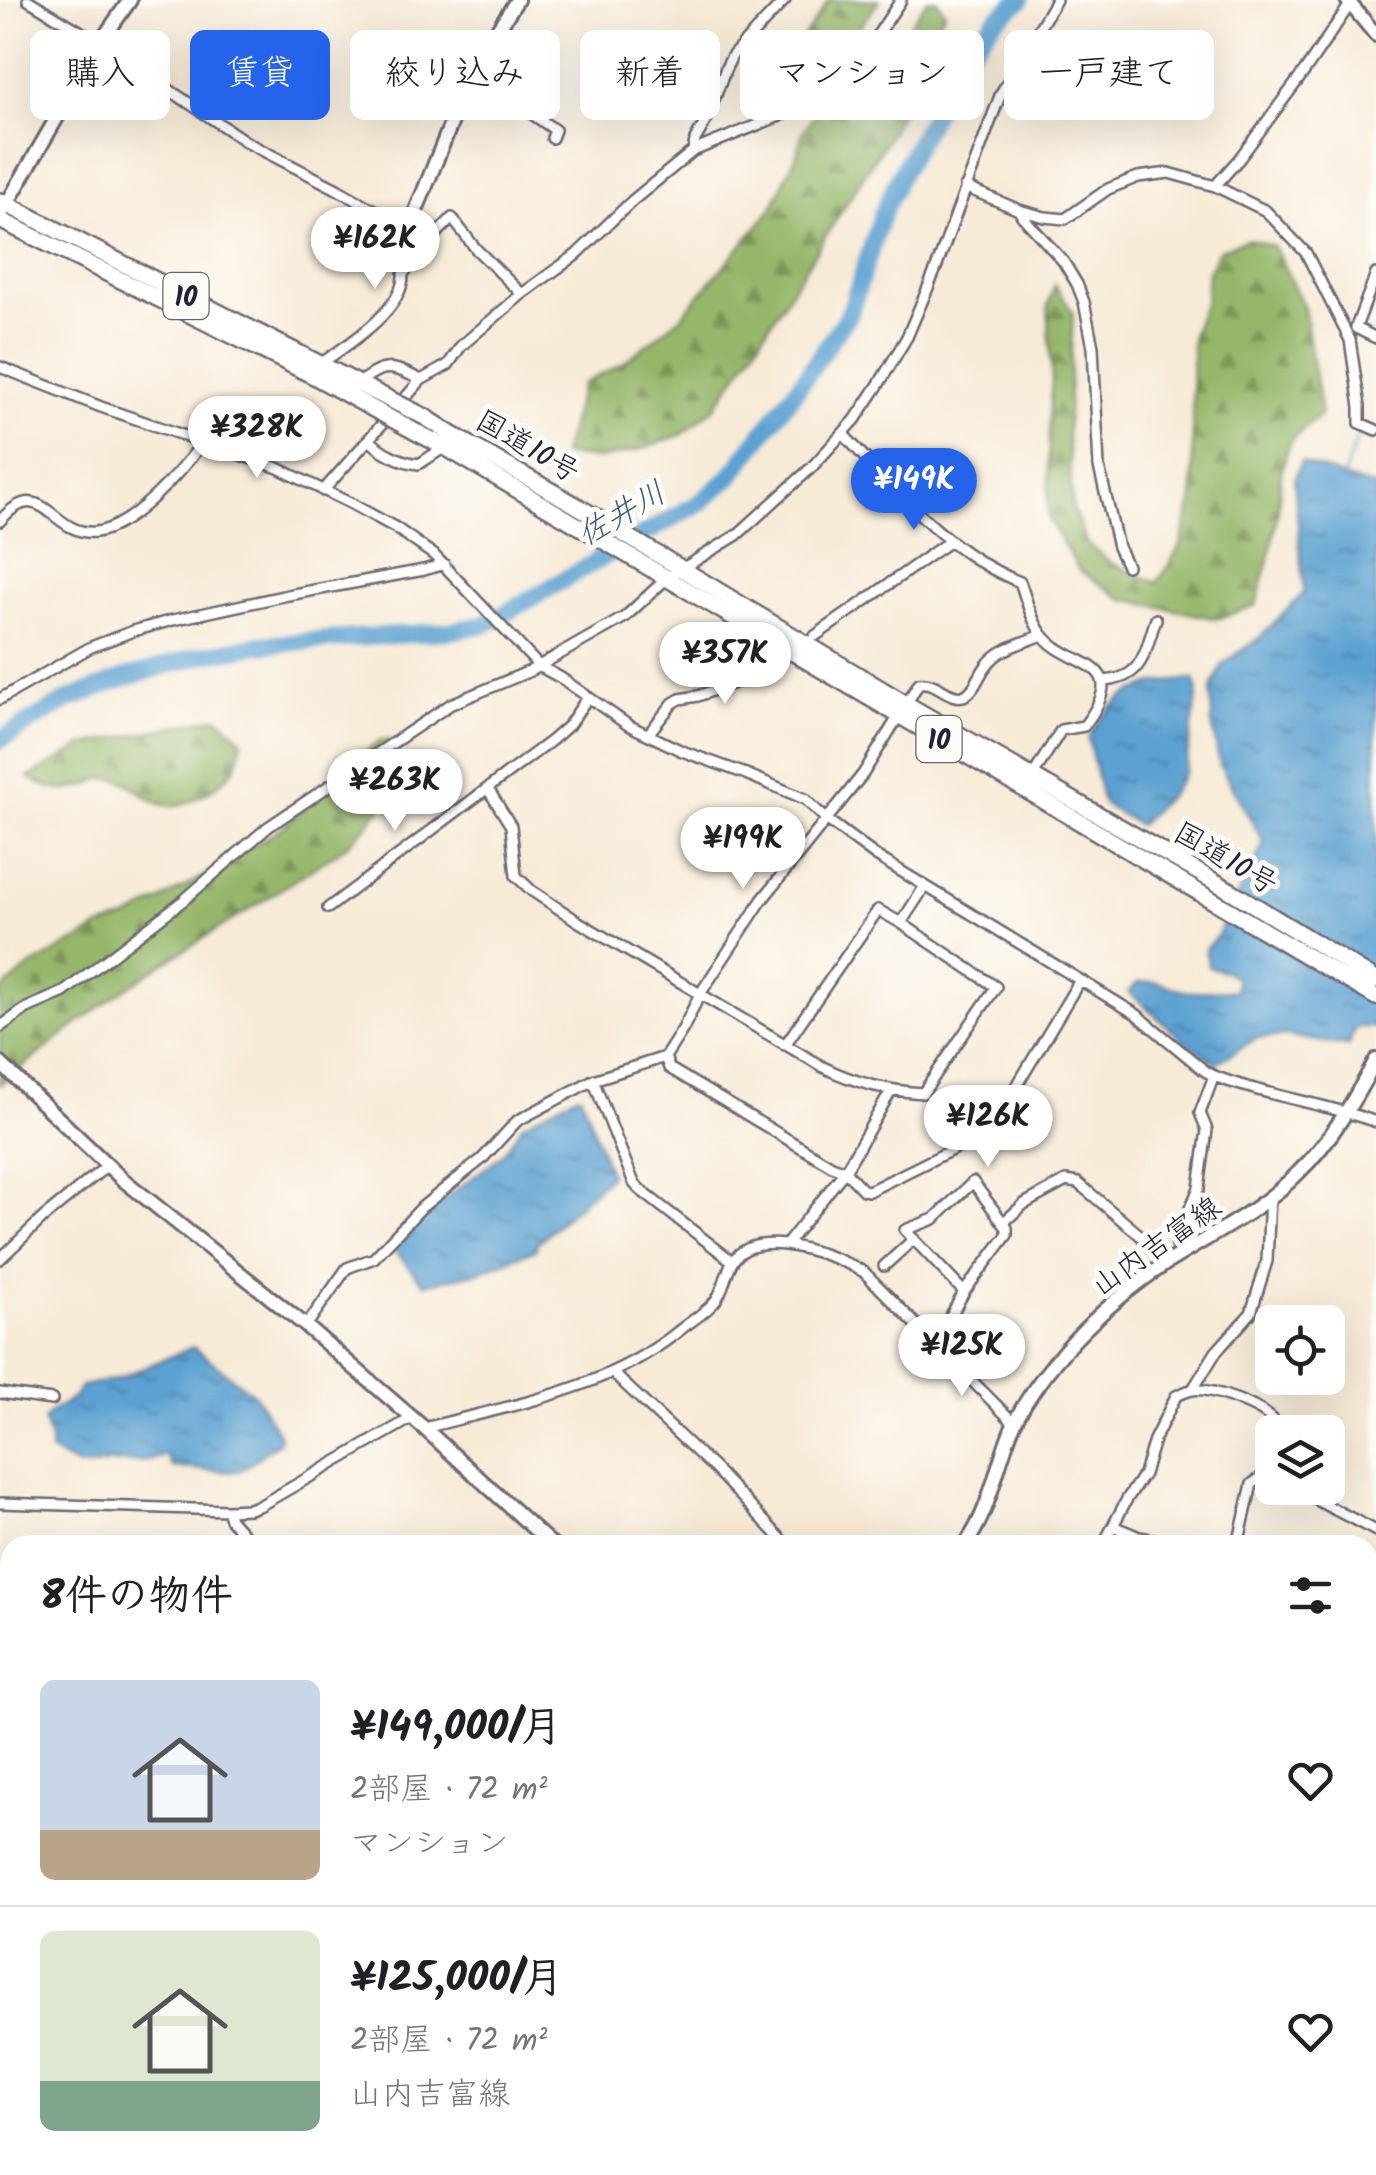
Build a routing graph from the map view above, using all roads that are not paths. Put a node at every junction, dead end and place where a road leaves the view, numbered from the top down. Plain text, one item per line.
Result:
1 (28, 0) edge
2 (130, 0) edge
3 (785, 0) edge
4 (902, 0) edge
5 (1056, 0) edge
6 (514, 1) edge
7 (1350, 1) edge
8 (78, 30) edge
9 (109, 30) edge
10 (495, 30) edge
11 (1376, 35) edge
12 (170, 90) edge
13 (55, 120) edge
14 (452, 120) edge
15 (540, 120) edge
16 (552, 138) dead end
17 (694, 151) junction
18 (1214, 186) junction
19 (965, 187) junction
20 (2, 210) edge
21 (1019, 210) junction
22 (411, 223) junction
23 (438, 232) junction
24 (1376, 274) edge
25 (522, 294) junction
26 (1356, 327) junction
27 (1376, 338) edge
28 (1350, 340) junction
29 (320, 364) junction
30 (0, 367) edge
31 (421, 380) junction
32 (365, 393) junction
33 (1376, 430) edge
34 (843, 434) junction
35 (369, 439) junction
36 (203, 442) junction
37 (444, 446) junction
38 (323, 491) junction
39 (574, 514) junction
40 (0, 521) edge
41 (950, 541) junction
42 (444, 564) junction
43 (1127, 566) dead end
44 (662, 569) junction
45 (683, 569) junction
46 (1156, 619) dead end
47 (1042, 635) junction
48 (815, 636) dead end
49 (781, 656) dead end
50 (539, 666) junction
51 (1102, 681) junction
52 (588, 697) junction
53 (0, 699) edge
54 (902, 710) junction
55 (649, 733) junction
56 (1032, 777) junction
57 (488, 789) junction
58 (826, 819) junction
59 (925, 886) junction
60 (1227, 899) junction
61 (328, 908) dead end
62 (902, 923) junction
63 (1080, 980) junction
64 (1376, 980) edge
65 (700, 994) junction
66 (1376, 997) edge
67 (0, 1027) edge
68 (785, 1046) junction
69 (665, 1057) junction
70 (1376, 1060) edge
71 (0, 1063) edge
72 (1214, 1076) junction
73 (593, 1080) junction
74 (892, 1091) junction
75 (1347, 1112) junction
76 (1376, 1122) edge
77 (108, 1165) junction
78 (846, 1171) junction
79 (1270, 1196) junction
80 (1004, 1222) junction
81 (914, 1239) junction
82 (786, 1245) junction
83 (1179, 1255) junction
84 (0, 1259) edge
85 (732, 1261) junction
86 (1164, 1264) junction
87 (884, 1266) dead end
88 (964, 1292) junction
89 (306, 1326) junction
90 (936, 1344) junction
91 (613, 1373) junction
92 (1193, 1390) junction
93 (0, 1393) edge
94 (52, 1400) dead end
95 (1269, 1415) edge
96 (412, 1418) junction
97 (1014, 1424) junction
98 (424, 1428) junction
99 (1255, 1482) edge
100 (0, 1502) edge
101 (1326, 1505) edge
102 (227, 1510) junction
103 (1113, 1526) junction
104 (1376, 1531) edge
105 (244, 1535) edge
106 (541, 1535) edge
107 (778, 1535) edge
108 (973, 1535) edge
109 (1108, 1535) edge
110 (1134, 1535) edge
111 (1240, 1535) edge

1 - 8 street
2 - 9 street
3 - 17 street
4 - 17 street
5 - 19 street
6 - 10 street
7 - 11 street
7 - 18 street
12 - 22 street
13 - 20 street
14 - 22 street
15 - 16 street
17 - 25 street
18 - 21 street
18 - 28 street
19 - 21 street
19 - 34 street
20 - 29 highway, 国道10号 / 10
20 - 32 highway, 国道10号 / 10
21 - 43 street
22 - 23 street
23 - 25 street
23 - 29 street
24 - 26 street
25 - 31 street
26 - 27 street
26 - 28 street
28 - 33 street
29 - 32 highway, 国道10号 / 10
30 - 36 street
31 - 32 street
31 - 35 street
32 - 37 highway, 国道10号 / 10, bridge
32 - 39 highway, 国道10号 / 10, bridge
34 - 41 street
34 - 45 street
35 - 37 street
35 - 38 street
36 - 38 street
36 - 40 street
37 - 39 highway, 国道10号 / 10
38 - 42 street
39 - 44 highway, 国道10号 / 10
41 - 47 street
41 - 48 street
42 - 50 street
42 - 53 street
44 - 45 highway, 国道10号 / 10
44 - 50 street
44 - 54 highway, 国道10号 / 10
45 - 54 highway, 国道10号 / 10
46 - 51 street
47 - 51 street
47 - 54 street
49 - 55 street
50 - 52 street
50 - 67 street
51 - 56 street
52 - 55 street
52 - 57 street
54 - 56 highway, 国道10号 / 10
54 - 58 street
54 - 60 highway, 国道10号 / 10
55 - 58 street
56 - 60 highway, 国道10号 / 10
57 - 61 street
57 - 65 street
58 - 59 street
58 - 65 street
59 - 62 street
59 - 63 street
60 - 64 highway, 国道10号 / 10
60 - 66 highway, 国道10号 / 10
62 - 68 street
62 - 74 street
63 - 72 street
63 - 78 street
65 - 68 street
65 - 69 street
68 - 74 street
69 - 73 street
69 - 78 street
70 - 75 street, 山内吉富線
71 - 77 street
72 - 75 street
72 - 83 street
73 - 85 street
73 - 89 street
74 - 78 street
75 - 76 street
75 - 79 street, 山内吉富線
77 - 84 street
77 - 89 street
78 - 82 street
79 - 83 street, 山内吉富線
79 - 92 street
80 - 81 street
80 - 86 street
80 - 88 street
81 - 87 street
81 - 88 street
82 - 85 street
82 - 90 street
83 - 86 street, 山内吉富線
85 - 91 street
86 - 97 street, 山内吉富線
88 - 90 street
89 - 96 street
90 - 97 street
91 - 98 street
91 - 107 street
92 - 95 street
92 - 103 street
93 - 94 street
96 - 98 street
96 - 102 street
97 - 108 street, 山内吉富線
98 - 106 street
99 - 111 street
100 - 102 street
101 - 104 street
102 - 105 street
103 - 109 street
103 - 110 street

